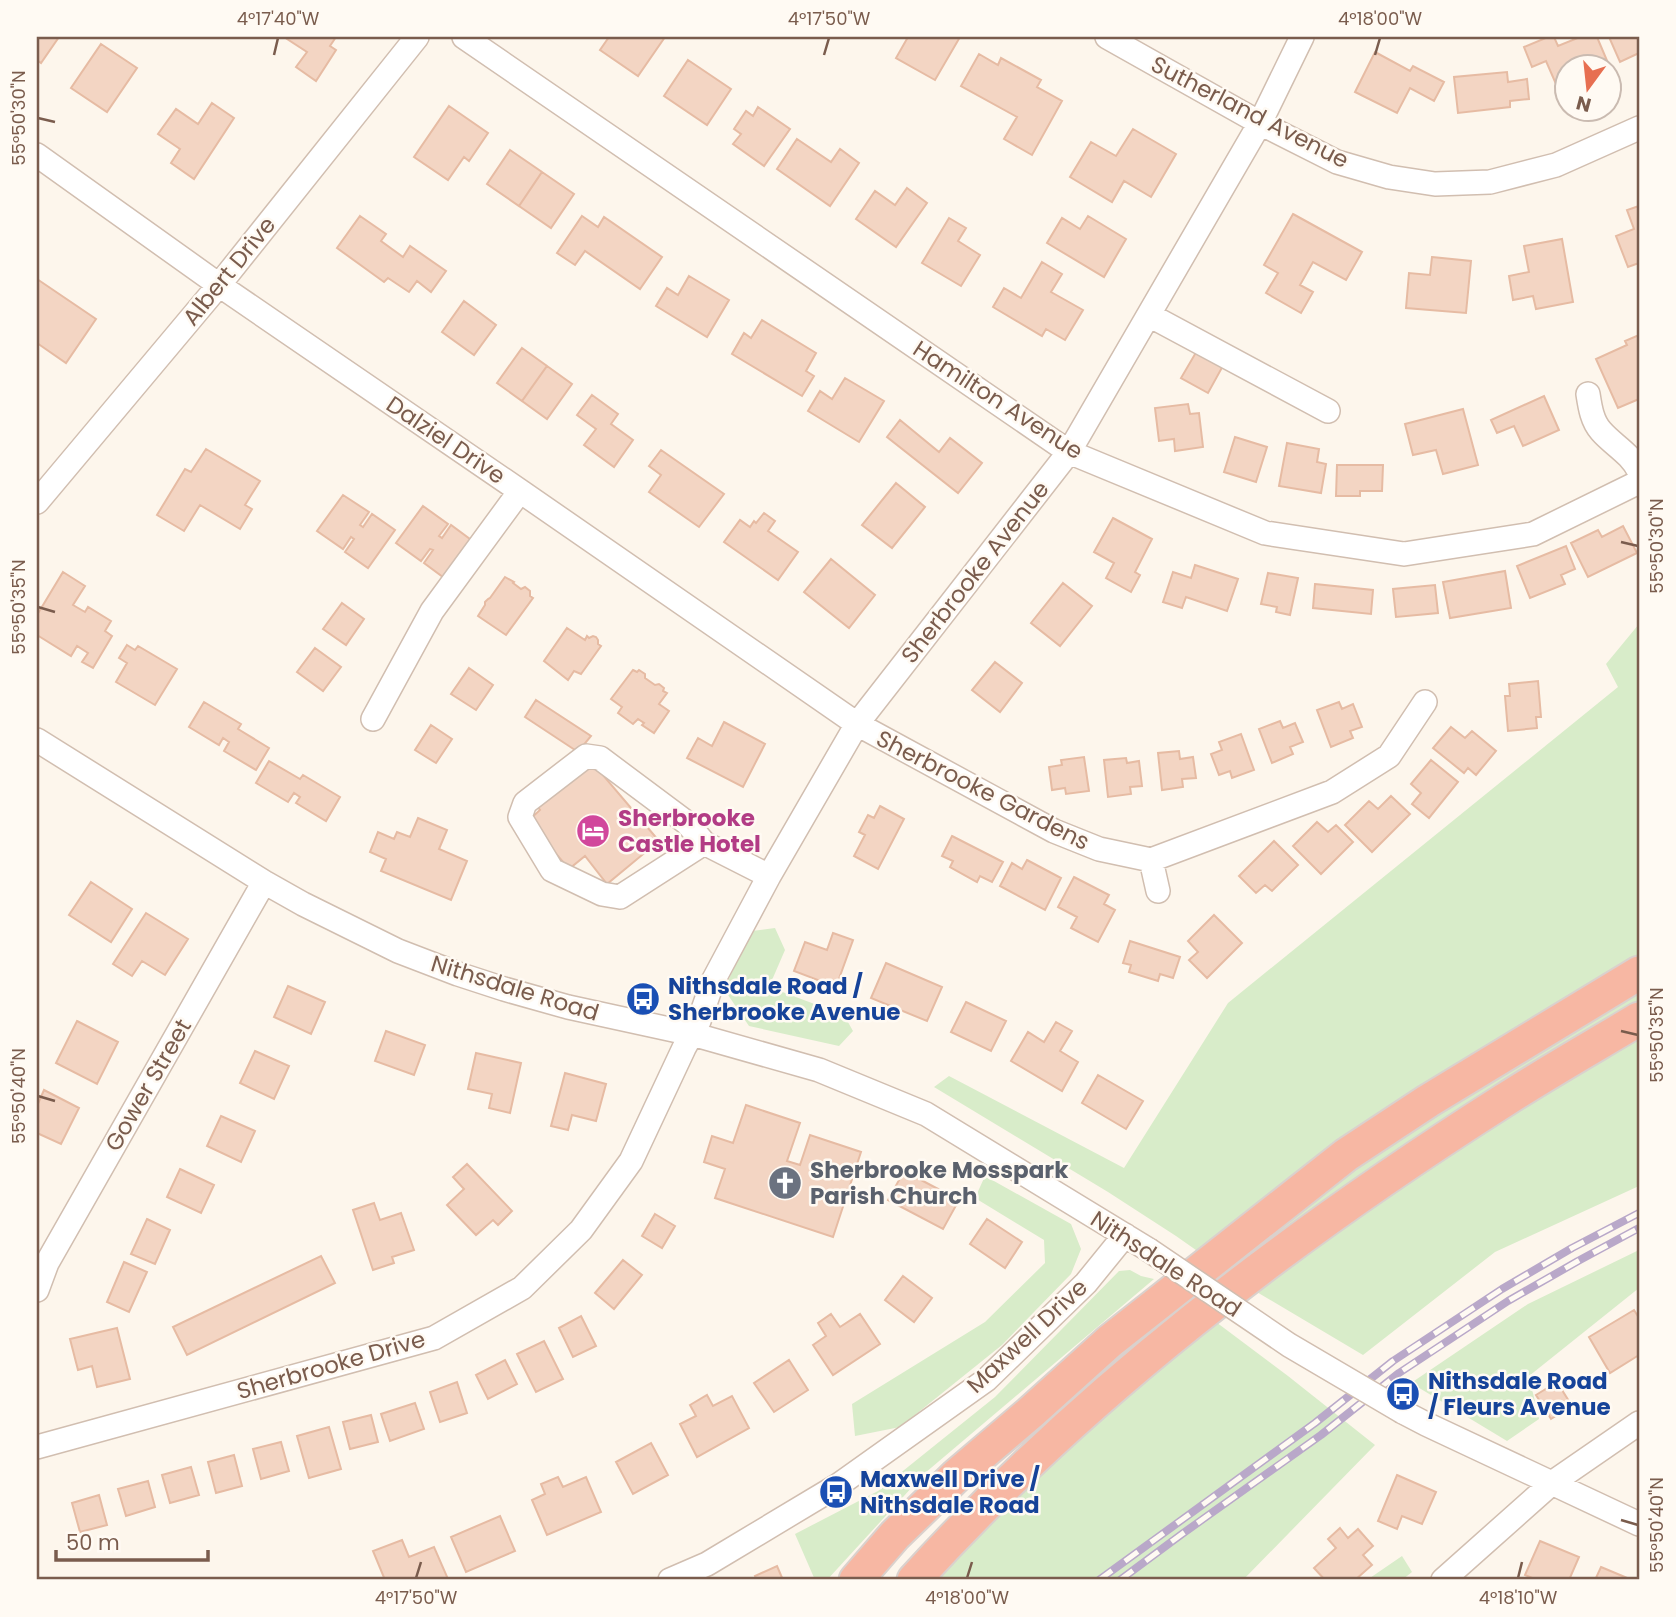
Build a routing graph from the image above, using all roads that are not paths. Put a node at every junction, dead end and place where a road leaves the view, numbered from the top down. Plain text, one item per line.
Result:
1 (417, 37) edge
2 (464, 37) edge
3 (1107, 37) edge
4 (1302, 37) edge
5 (1260, 123) junction
6 (1639, 128) edge
7 (37, 155) edge
8 (219, 285) junction
9 (1149, 315) junction
10 (1588, 394) dead end
11 (1328, 411) dead end
12 (1069, 452) junction
13 (1639, 471) edge
14 (1639, 482) edge
15 (520, 491) junction
16 (37, 502) edge
17 (1424, 702) dead end
18 (373, 719) dead end
19 (857, 724) junction
20 (37, 740) edge
21 (705, 843) junction
22 (1152, 860) junction
23 (769, 876) junction
24 (264, 882) junction
25 (1158, 891) dead end
26 (1639, 973) edge
27 (1639, 1019) edge
28 (1639, 1029) edge
29 (692, 1034) junction
30 (1506, 1098) junction
31 (1125, 1236) junction
32 (37, 1290) edge
33 (1639, 1423) edge
34 (37, 1447) edge
35 (1552, 1483) junction
36 (1639, 1524) edge
37 (670, 1580) edge
38 (856, 1580) edge
39 (914, 1580) edge
40 (1443, 1580) edge

1 - 8 street, Albert Drive
2 - 12 street, Hamilton Avenue
3 - 5 street, Sutherland Avenue
4 - 5 street, Sherbrooke Avenue
5 - 6 street, Sutherland Avenue
5 - 9 street, Sherbrooke Avenue
7 - 8 street, Dalziel Drive
8 - 15 street, Dalziel Drive
8 - 16 street, Albert Drive
9 - 11 street
9 - 12 street, Sherbrooke Avenue
10 - 13 street
12 - 14 street, Hamilton Avenue
12 - 19 street, Sherbrooke Avenue
15 - 18 street
15 - 19 street, Dalziel Drive
17 - 22 street
19 - 22 street, Sherbrooke Gardens
19 - 23 street, Sherbrooke Avenue
20 - 24 street, Nithsdale Road
21 - 21 street
21 - 23 street
22 - 25 street
23 - 29 street, Sherbrooke Avenue
24 - 29 street, Nithsdale Road
24 - 32 street, Gower Street
26 - 38 highway
27 - 30 highway
28 - 30 highway
29 - 31 street, Nithsdale Road
29 - 34 street, Sherbrooke Drive
30 - 39 highway
31 - 35 street, Nithsdale Road, bridge
31 - 37 street, Maxwell Drive
33 - 35 street
35 - 36 street, Nithsdale Road
35 - 40 street

